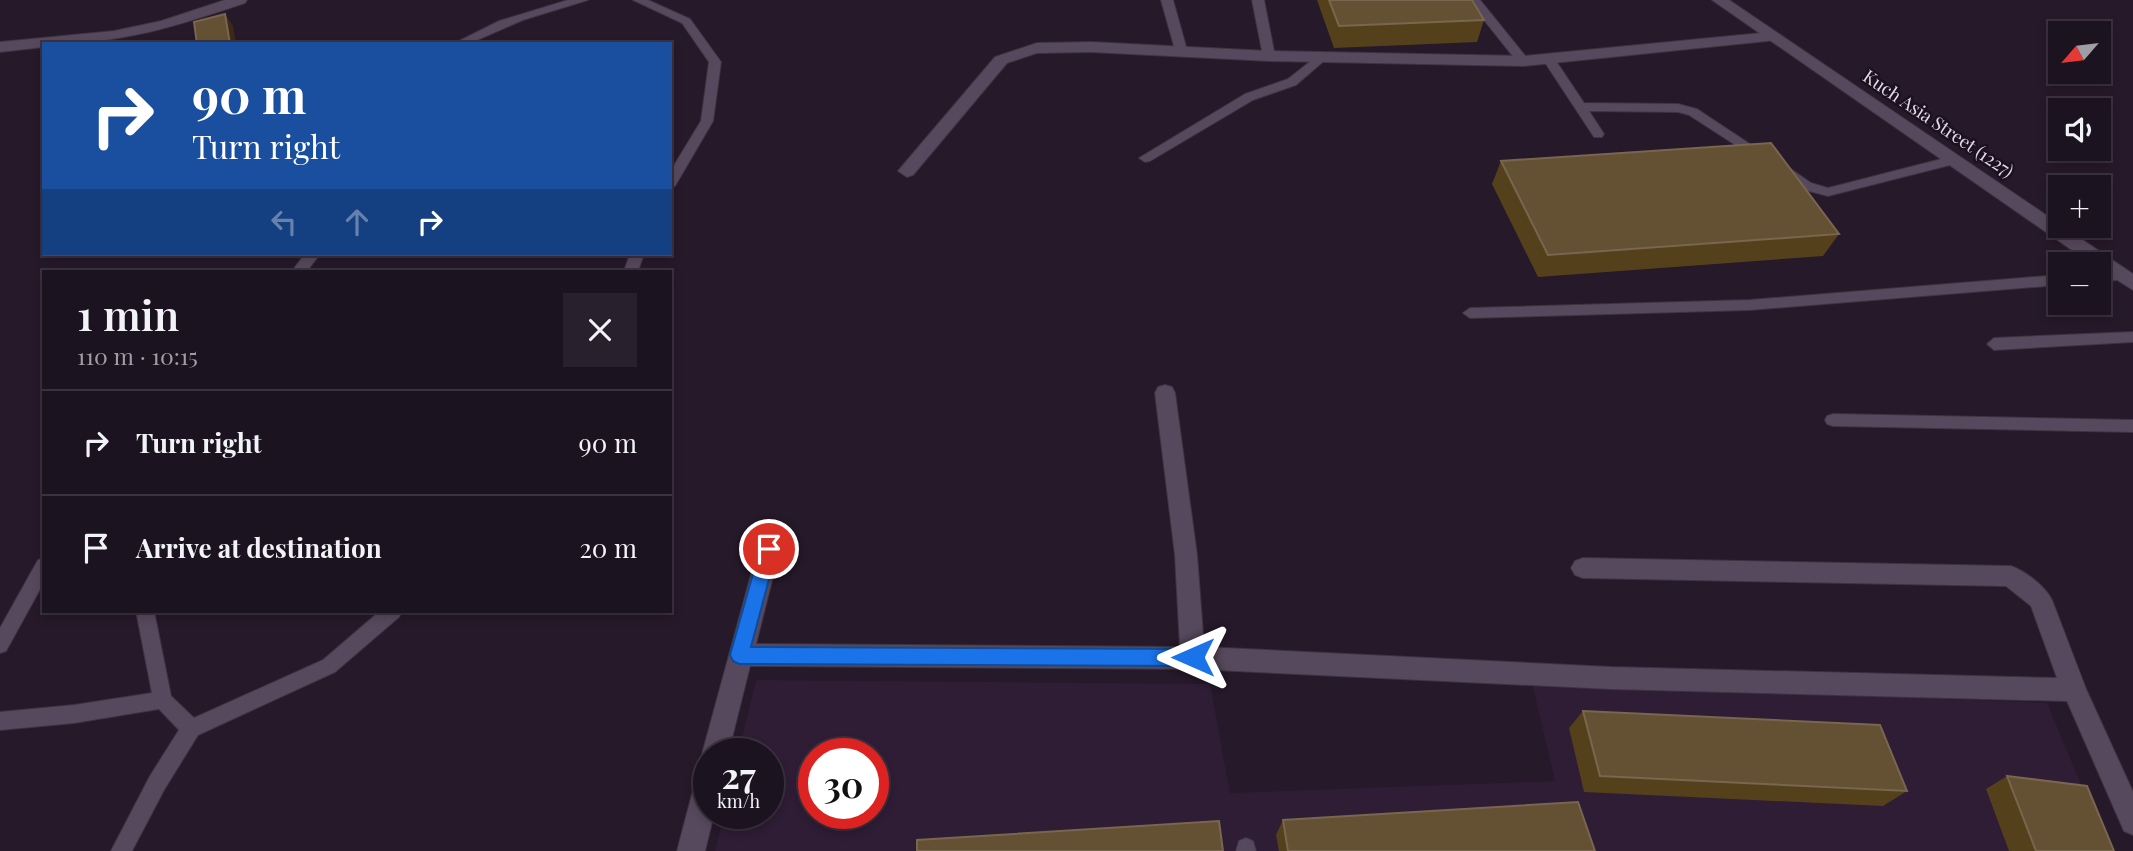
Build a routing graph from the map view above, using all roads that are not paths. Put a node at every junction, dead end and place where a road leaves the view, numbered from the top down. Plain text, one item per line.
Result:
1 (240, 0) edge
2 (582, 0) edge
3 (639, 0) edge
4 (1167, 0) edge
5 (1258, 0) edge
6 (1474, 0) edge
7 (1719, 0) edge
8 (1772, 37) junction
9 (111, 40) edge
10 (79, 42) edge
11 (463, 42) edge
12 (42, 44) edge
13 (0, 47) edge
14 (1181, 50) junction
15 (1269, 56) junction
16 (1321, 57) junction
17 (1548, 58) junction
18 (1523, 61) junction
19 (1581, 107) junction
20 (1598, 134) dead end
21 (1145, 158) dead end
22 (1953, 160) junction
23 (907, 171) dead end
24 (672, 180) edge
25 (311, 256) edge
26 (300, 270) edge
27 (2128, 279) edge
28 (2048, 281) edge
29 (1470, 313) dead end
30 (2133, 337) edge
31 (1994, 344) dead end
32 (1165, 393) dead end
33 (1833, 420) dead end
34 (2133, 426) edge
35 (769, 549) dead end
36 (1583, 568) dead end
37 (42, 569) edge
38 (145, 613) edge
39 (391, 613) edge
40 (0, 645) edge
41 (739, 655) junction
42 (1193, 657) junction
43 (2074, 690) junction
44 (163, 700) junction
45 (0, 721) edge
46 (191, 729) junction
47 (719, 738) edge
48 (2133, 822) edge
49 (696, 829) edge
50 (121, 851) edge
51 (691, 851) edge

1 - 9 street
2 - 11 lane
3 - 24 lane
4 - 14 lane
5 - 15 lane
6 - 18 lane
7 - 8 street, Kuch Asia Street (1227)
8 - 17 street
8 - 22 street, Kuch Asia Street (1227)
9 - 10 street
12 - 13 street
14 - 15 street
14 - 23 street
15 - 16 street
16 - 18 street
16 - 21 lane
17 - 18 street
17 - 19 lane
19 - 20 lane
19 - 22 lane
22 - 27 street, Kuch Asia Street (1227)
25 - 26 lane
28 - 29 lane
30 - 31 lane
32 - 42 street
33 - 34 lane
35 - 41 street
36 - 43 street
37 - 40 lane
38 - 44 lane
39 - 46 lane
41 - 42 street
41 - 47 street
42 - 43 street
43 - 48 street
44 - 45 lane
44 - 46 lane
46 - 50 lane
49 - 51 street

